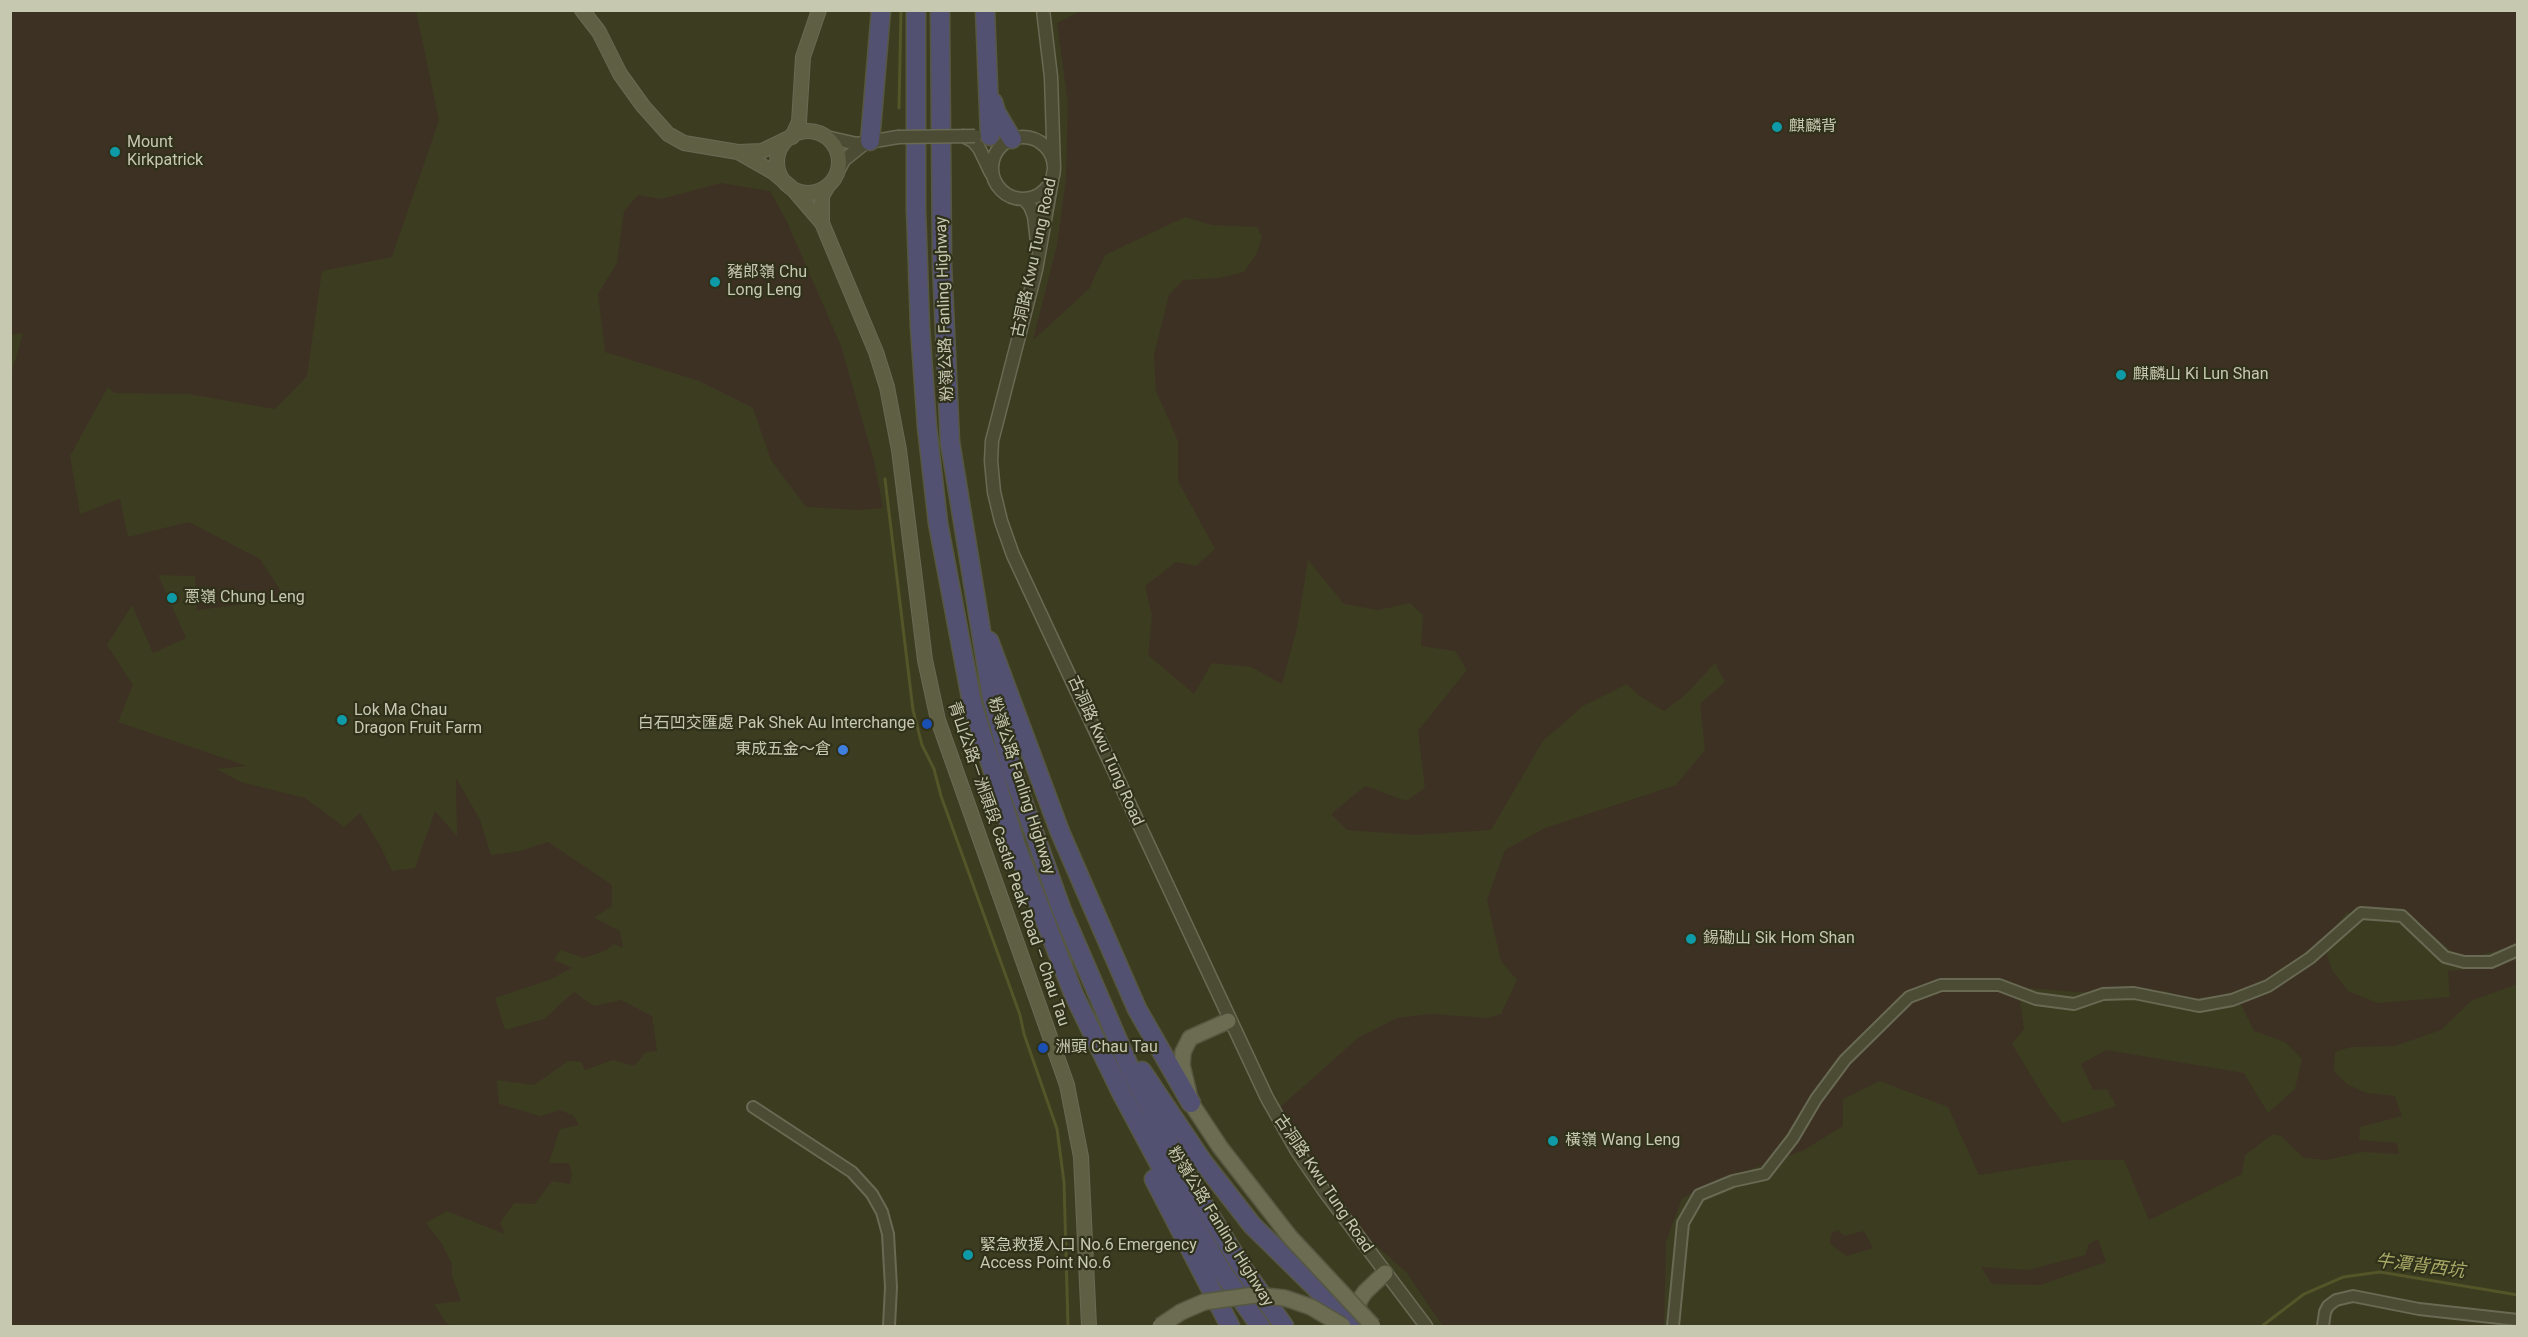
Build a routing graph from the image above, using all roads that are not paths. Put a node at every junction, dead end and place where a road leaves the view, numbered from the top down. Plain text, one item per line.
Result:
1 (582, 10) edge
2 (594, 10) edge
3 (819, 10) edge
4 (881, 10) edge
5 (916, 10) edge
6 (940, 10) edge
7 (985, 10) edge
8 (1042, 10) edge
9 (598, 32) junction
10 (800, 99) junction
11 (1054, 120) junction
12 (1054, 133) junction
13 (822, 135) junction
14 (790, 137) junction
15 (989, 138) junction
16 (1033, 139) junction
17 (870, 141) junction
18 (738, 153) junction
19 (1054, 169) junction
20 (837, 173) junction
21 (994, 180) junction
22 (828, 186) junction
23 (794, 190) junction
24 (1024, 199) junction
25 (822, 223) junction
26 (1036, 270) junction
27 (976, 612) junction
28 (2517, 950) edge
29 (1074, 995) junction
30 (1103, 1008) junction
31 (1228, 1021) junction
32 (1191, 1103) junction
33 (753, 1107) dead end
34 (1385, 1273) junction
35 (2517, 1320) edge
36 (889, 1326) edge
37 (1089, 1326) edge
38 (1160, 1326) edge
39 (1228, 1326) edge
40 (1260, 1326) edge
41 (1284, 1326) edge
42 (1343, 1326) edge
43 (1350, 1326) edge
44 (1358, 1326) edge
45 (1373, 1326) edge
46 (1426, 1326) edge
47 (1673, 1326) edge
48 (2323, 1326) edge

1 - 9 main road
2 - 9 main road
3 - 10 main road
4 - 17 highway
5 - 29 highway, 粉嶺公路 Fanling Highway
6 - 27 highway, 粉嶺公路 Fanling Highway
7 - 15 highway
8 - 11 street, 古洞路 Kwu Tung Road
9 - 18 main road
10 - 13 main road
10 - 14 main road
11 - 12 street, 古洞路 Kwu Tung Road
11 - 16 street
12 - 15 street
12 - 19 street, 古洞路 Kwu Tung Road
13 - 14 main road
13 - 17 street
13 - 20 main road
14 - 18 main road
14 - 23 main road
15 - 16 street
15 - 17 street, bridge
15 - 21 street
15 - 21 street
16 - 19 street
17 - 20 street
18 - 23 main road
19 - 24 street
19 - 26 street, 古洞路 Kwu Tung Road
20 - 22 main road
21 - 24 street
22 - 23 main road
22 - 25 main road
23 - 25 main road
24 - 26 street
25 - 37 main road, 青山公路－洲頭段 Castle Peak Road – Chau Tau
26 - 31 street, 古洞路 Kwu Tung Road
27 - 30 highway, 粉嶺公路 Fanling Highway
27 - 32 highway
28 - 47 street
29 - 39 highway
29 - 40 highway, 粉嶺公路 Fanling Highway
30 - 41 highway, 粉嶺公路 Fanling Highway
30 - 43 highway
31 - 32 main road
31 - 34 street, 古洞路 Kwu Tung Road
32 - 45 main road, bridge
33 - 36 street
34 - 44 main road
34 - 46 street, 古洞路 Kwu Tung Road
35 - 48 street
38 - 42 main road, bridge

